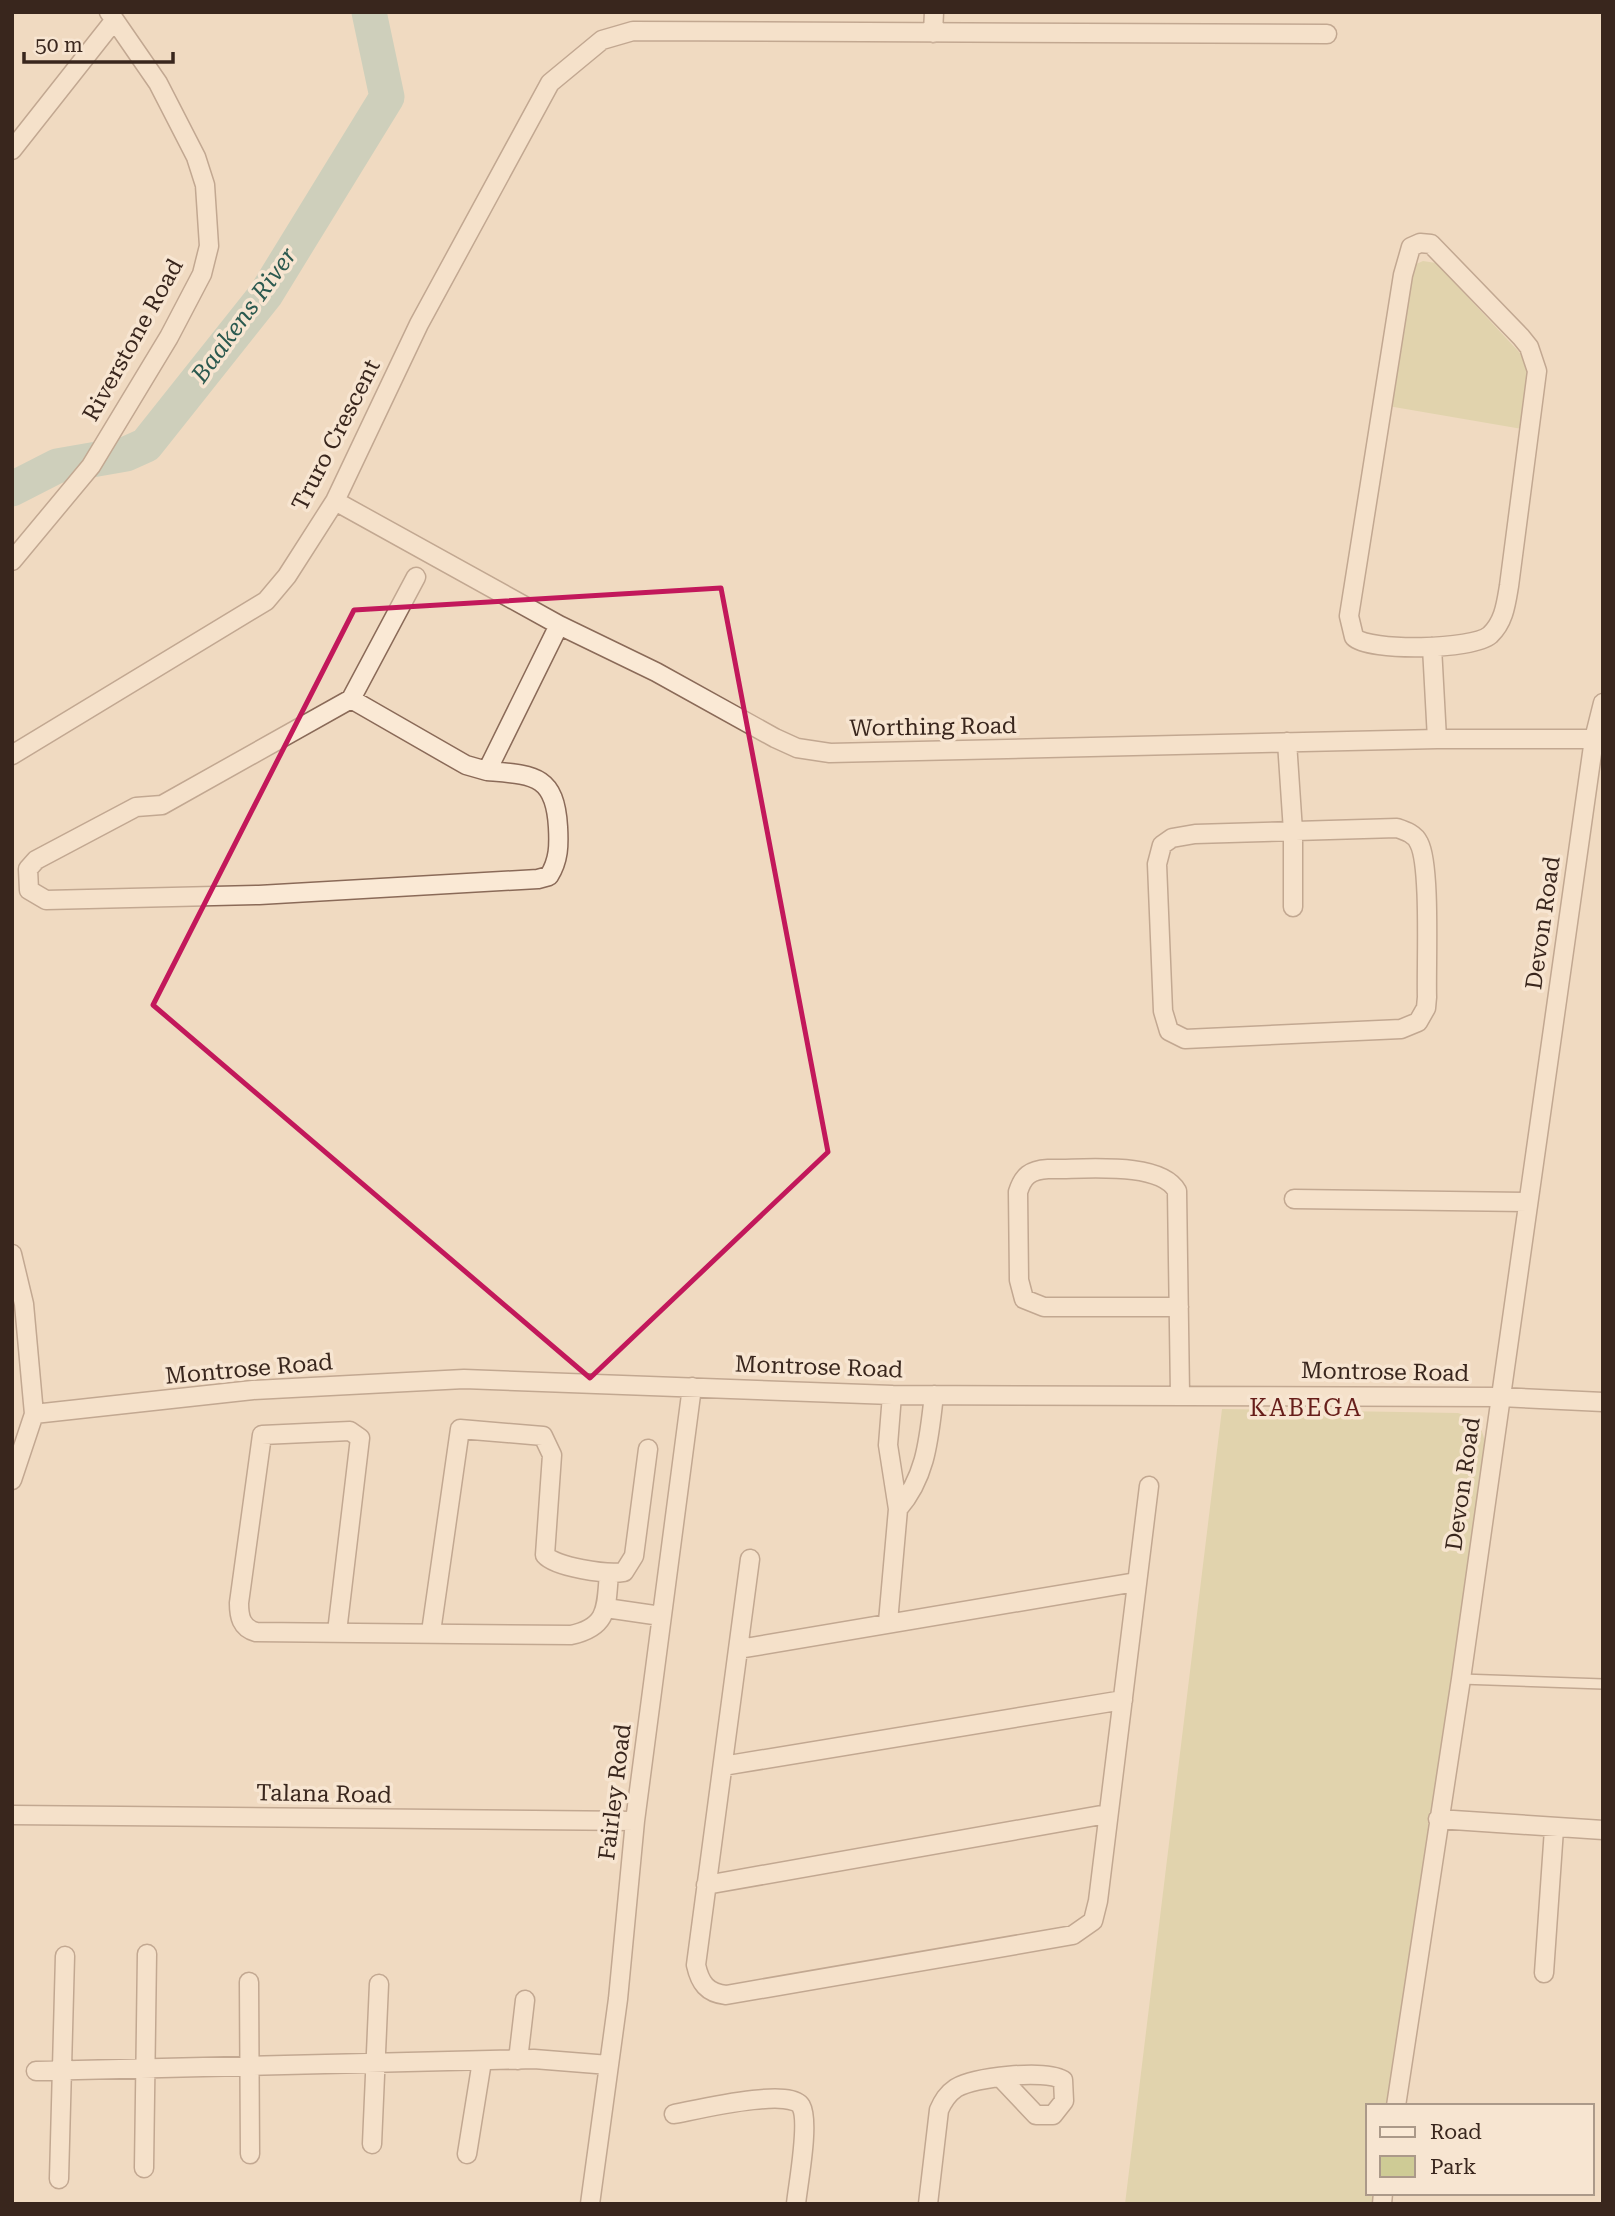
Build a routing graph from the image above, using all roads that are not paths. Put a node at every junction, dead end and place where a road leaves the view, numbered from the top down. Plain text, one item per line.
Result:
1 (934, 12) edge
2 (111, 17) edge
3 (933, 33) junction
4 (1327, 34) dead end
5 (12, 150) edge
6 (335, 501) junction
7 (12, 561) edge
8 (416, 577) dead end
9 (559, 625) junction
10 (1432, 647) junction
11 (351, 699) junction
12 (1603, 703) edge
13 (1437, 739) junction
14 (1594, 739) junction
15 (1287, 742) junction
16 (12, 755) edge
17 (487, 771) junction
18 (1293, 831) junction
19 (1293, 907) dead end
20 (1294, 1199) dead end
21 (1528, 1202) junction
22 (12, 1254) edge
23 (1179, 1307) junction
24 (692, 1387) junction
25 (1180, 1394) junction
26 (892, 1395) junction
27 (933, 1395) junction
28 (1500, 1397) junction
29 (1603, 1402) edge
30 (34, 1415) junction
31 (648, 1450) dead end
32 (12, 1480) edge
33 (1149, 1486) dead end
34 (898, 1509) junction
35 (750, 1559) dead end
36 (609, 1573) junction
37 (1136, 1582) junction
38 (606, 1608) junction
39 (661, 1616) junction
40 (888, 1622) junction
41 (337, 1632) junction
42 (430, 1632) junction
43 (739, 1649) junction
44 (1461, 1679) junction
45 (1603, 1684) edge
46 (1123, 1700) junction
47 (723, 1766) junction
48 (1107, 1814) junction
49 (12, 1815) edge
50 (1438, 1819) junction
51 (635, 1821) junction
52 (1554, 1829) junction
53 (1603, 1830) edge
54 (706, 1885) junction
55 (147, 1954) dead end
56 (65, 1955) dead end
57 (1544, 1973) dead end
58 (248, 1982) dead end
59 (379, 1984) dead end
60 (524, 2000) dead end
61 (518, 2060) junction
62 (482, 2061) junction
63 (375, 2063) junction
64 (609, 2065) junction
65 (249, 2066) junction
66 (145, 2068) junction
67 (62, 2070) junction
68 (36, 2071) dead end
69 (1001, 2078) dead end
70 (1396, 2104) edge
71 (674, 2114) dead end
72 (372, 2144) dead end
73 (250, 2154) dead end
74 (467, 2154) dead end
75 (144, 2168) dead end
76 (59, 2179) dead end
77 (590, 2204) edge
78 (796, 2204) edge
79 (928, 2204) edge

1 - 3 street
2 - 5 street
2 - 7 street, Riverstone Road
3 - 4 street
3 - 6 street, Truro Crescent
6 - 9 street, Worthing Road
6 - 16 street, Truro Crescent
8 - 11 street
9 - 15 street, Worthing Road
9 - 17 street
10 - 10 street
10 - 13 street
11 - 17 street
11 - 17 street
12 - 14 street, Devon Road
13 - 14 street, Worthing Road
13 - 15 street, Worthing Road
14 - 21 street, Devon Road
15 - 18 street
18 - 18 street
18 - 19 street
20 - 21 street
21 - 28 street, Devon Road
22 - 30 street
23 - 23 street
23 - 25 street
24 - 26 street, Montrose Road
24 - 30 street, Montrose Road
24 - 39 street, Fairley Road
25 - 27 street, Montrose Road
25 - 28 street, Montrose Road
26 - 27 street, Montrose Road
26 - 34 street
27 - 34 street
28 - 29 street, Montrose Road
28 - 44 street, Devon Road
30 - 32 street
31 - 36 street
33 - 37 street
34 - 40 street
35 - 43 street
36 - 38 street
36 - 42 street
37 - 40 street
37 - 46 street
38 - 39 street
38 - 42 street
39 - 51 street, Fairley Road
40 - 43 street
41 - 41 street
41 - 42 street
43 - 47 street
44 - 45 lane
44 - 50 street, Devon Road
46 - 47 street
46 - 48 street
47 - 54 street
48 - 54 street
48 - 54 street
49 - 51 street, Talana Road
50 - 52 street
50 - 70 street, Devon Road
51 - 64 street, Fairley Road
52 - 53 street
52 - 57 street
55 - 66 street
56 - 67 street
58 - 65 street
59 - 63 street
60 - 61 street
61 - 62 street
61 - 64 street
62 - 63 street
62 - 74 street
63 - 65 street
63 - 72 street
64 - 77 street, Fairley Road
65 - 66 street
65 - 73 street
66 - 67 street
66 - 75 street
67 - 68 street
67 - 76 street
69 - 79 street
71 - 78 street

